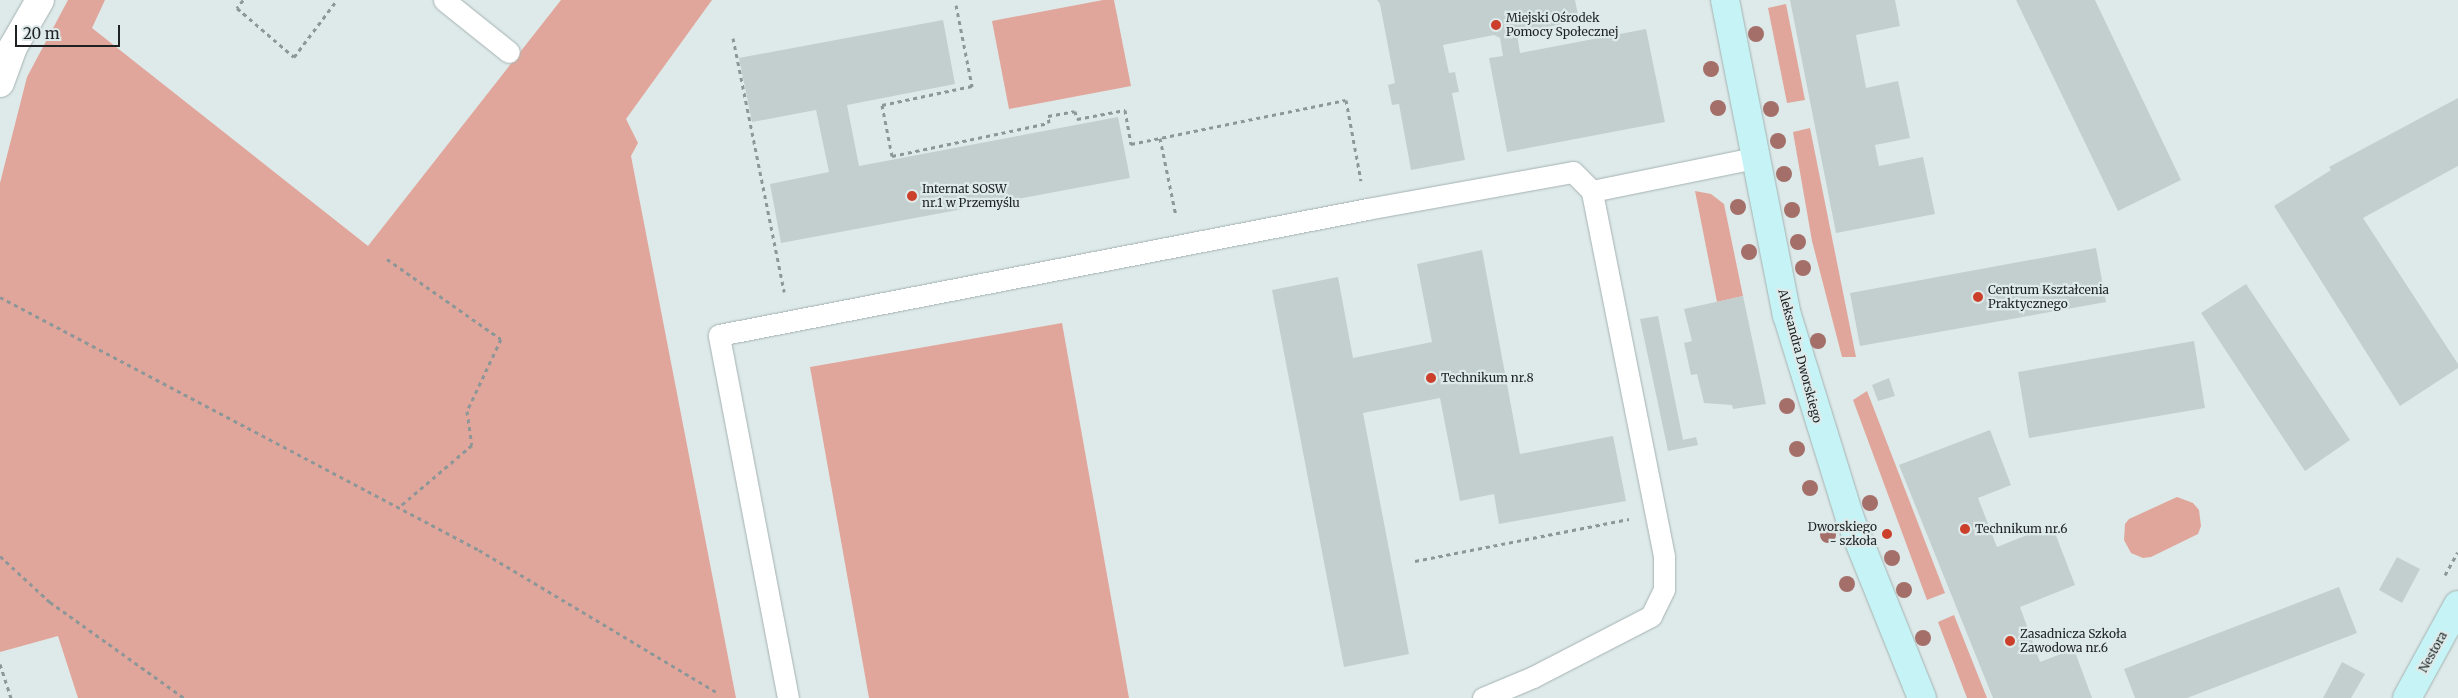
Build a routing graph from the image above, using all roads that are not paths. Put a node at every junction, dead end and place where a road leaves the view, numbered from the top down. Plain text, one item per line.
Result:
1 (40, 0) edge
2 (444, 0) edge
3 (1725, 0) edge
4 (509, 52) dead end
5 (0, 83) edge
6 (1754, 158) junction
7 (1592, 191) junction
8 (2458, 605) edge
9 (788, 698) edge
10 (1482, 698) edge
11 (1922, 698) edge
12 (2407, 698) edge

1 - 5 street
2 - 4 lane
3 - 6 street, Aleksandra Dworskiego
6 - 7 lane
6 - 11 street, Aleksandra Dworskiego
7 - 9 lane
7 - 10 lane
8 - 12 street, Nestora

